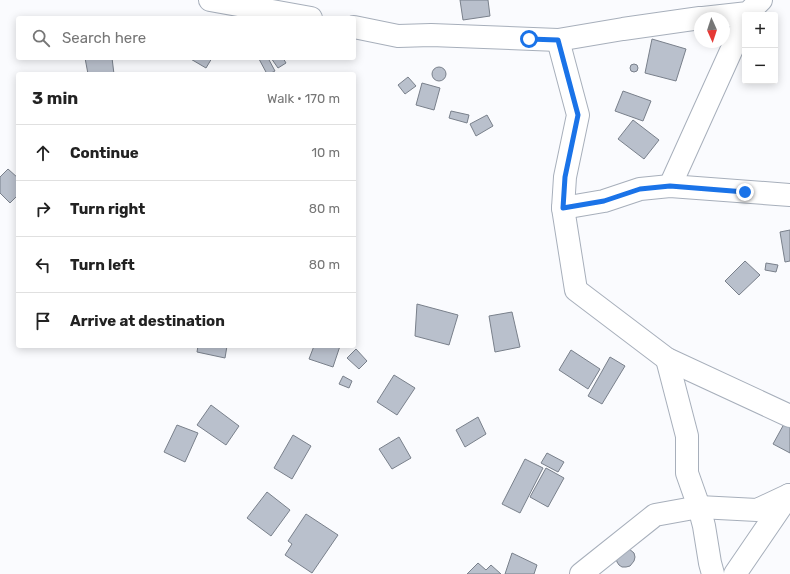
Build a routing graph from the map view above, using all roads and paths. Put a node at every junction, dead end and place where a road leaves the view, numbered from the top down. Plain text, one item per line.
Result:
1 (210, 0) edge
2 (742, 13) edge
3 (730, 15) edge
4 (300, 16) edge
5 (694, 19) edge
6 (356, 27) edge
7 (742, 29) edge
8 (558, 40) junction
9 (670, 186) junction
10 (790, 195) edge
11 (563, 208) junction
12 (667, 359) junction
13 (790, 416) edge
14 (790, 495) edge
15 (699, 507) junction
16 (582, 574) edge
17 (714, 574) edge
18 (735, 574) edge

1 - 4 street
2 - 3 street
5 - 8 street
6 - 8 street
7 - 9 street
8 - 11 street
9 - 10 street
9 - 11 street
11 - 12 street
12 - 13 street
12 - 15 street
14 - 15 street
14 - 18 street
15 - 16 street
15 - 17 street

